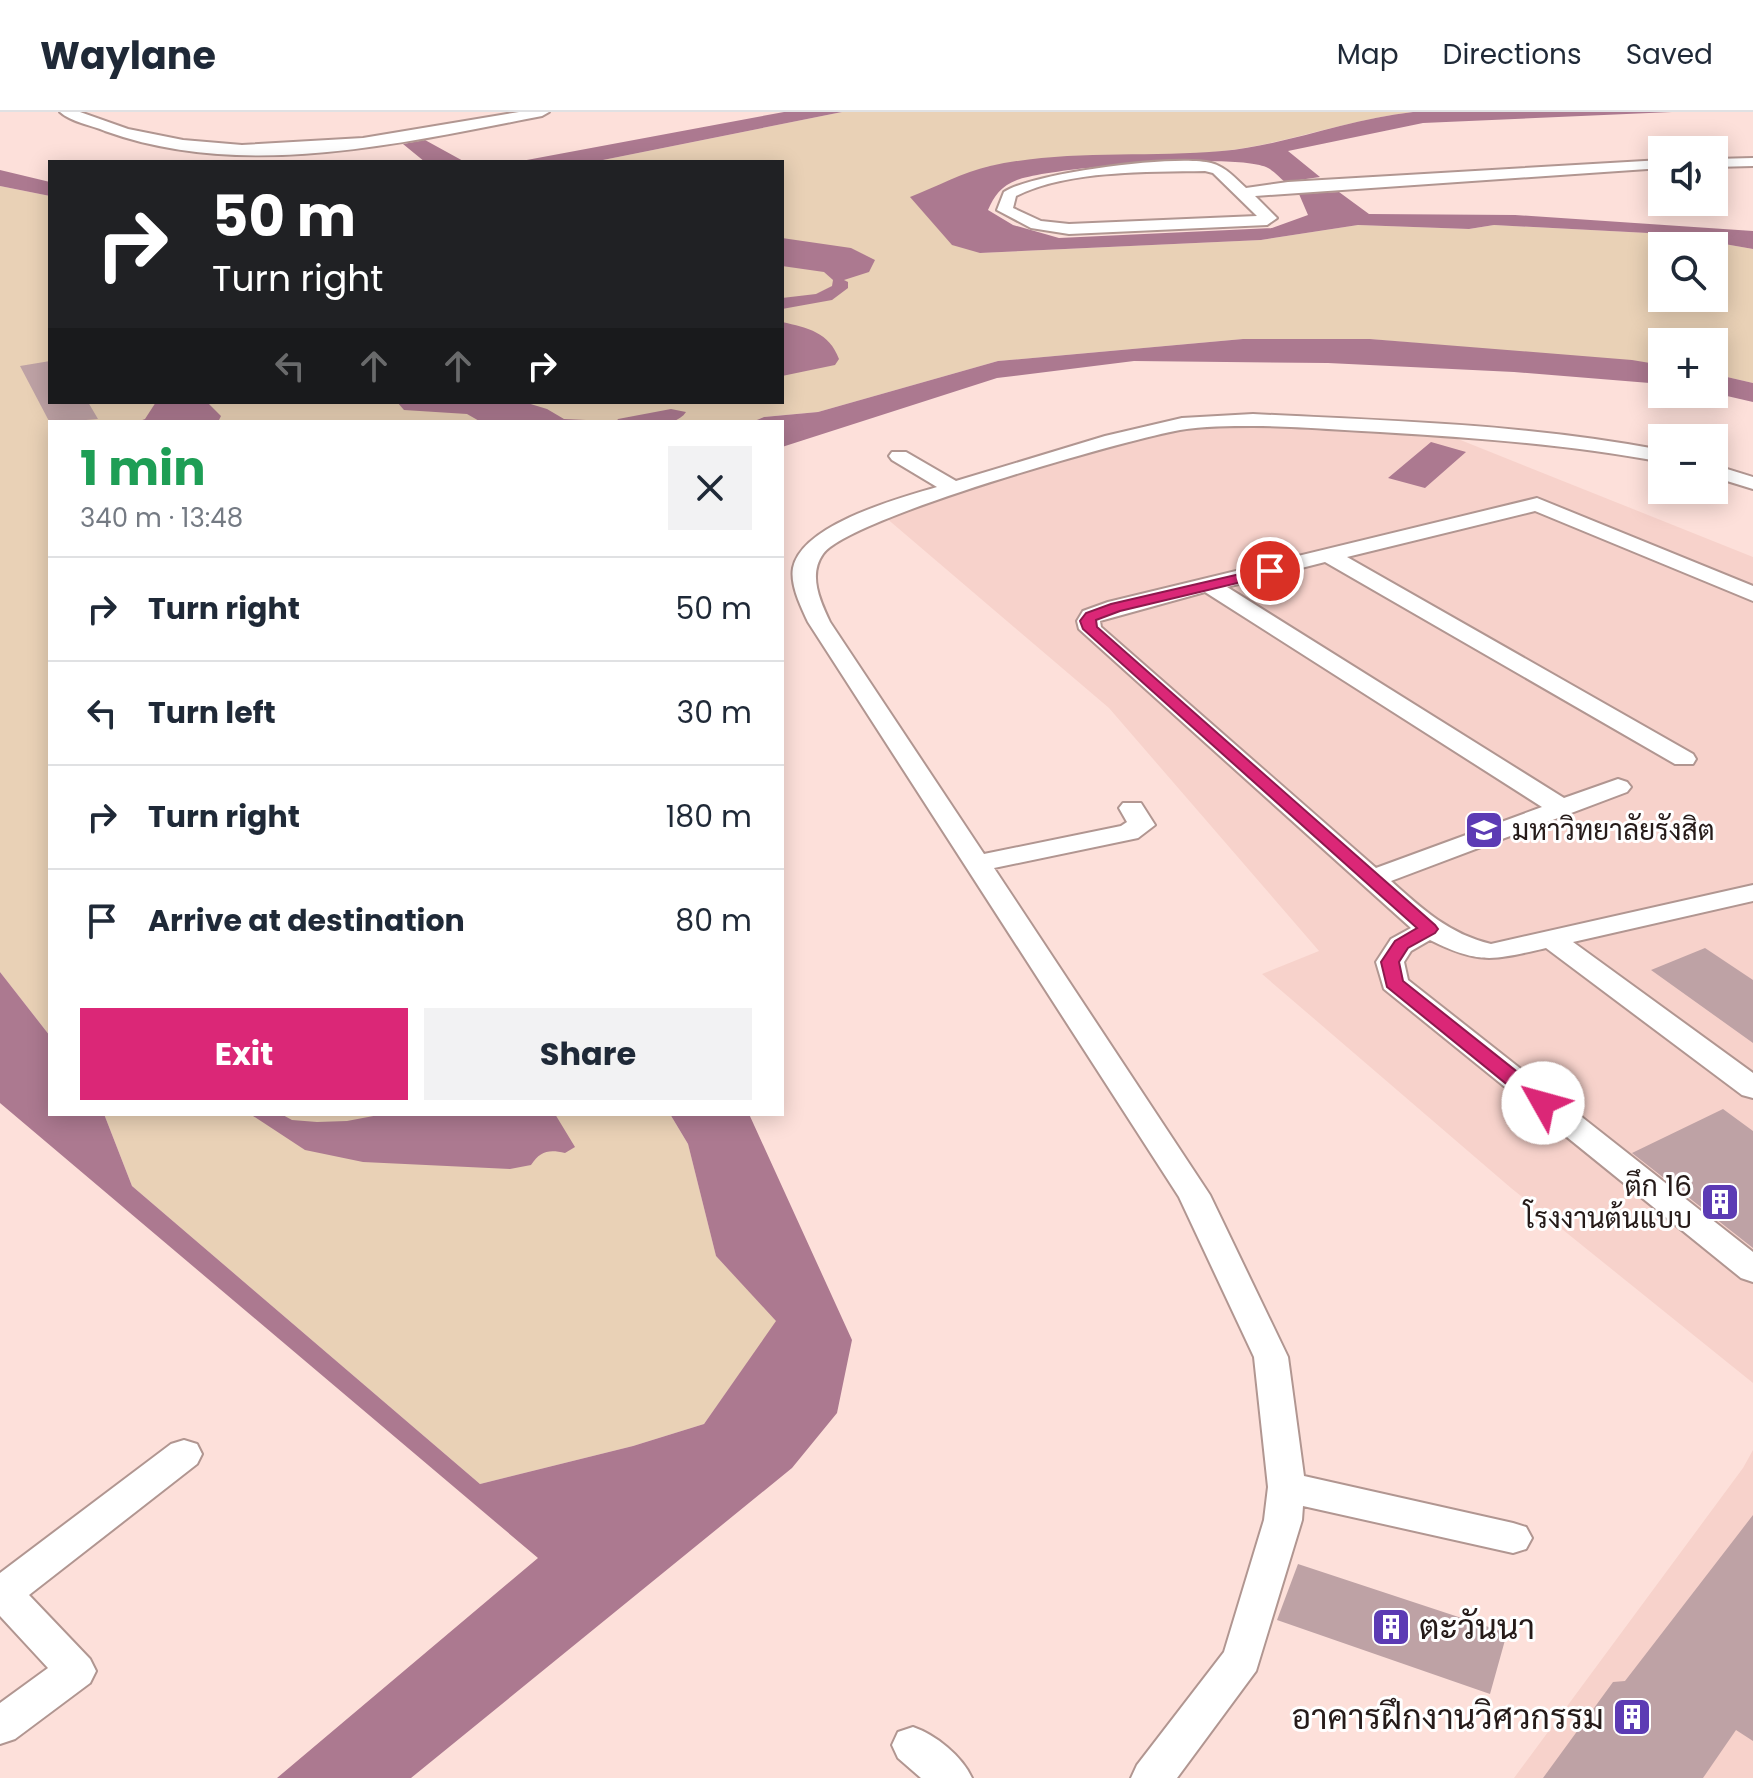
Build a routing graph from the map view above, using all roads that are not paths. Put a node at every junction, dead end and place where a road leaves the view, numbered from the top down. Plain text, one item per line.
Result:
1 (67, 112) edge
2 (542, 112) edge
3 (1753, 162) edge
4 (1728, 163) edge
5 (1648, 165) edge
6 (1242, 193) junction
7 (1648, 453) edge
8 (899, 456) dead end
9 (1728, 475) edge
10 (1753, 483) edge
11 (954, 489) junction
12 (1331, 557) junction
13 (1209, 585) junction
14 (1753, 594) edge
15 (1684, 759) dead end
16 (1618, 787) dead end
17 (1132, 808) dead end
18 (1563, 809) junction
19 (980, 863) junction
20 (1374, 878) junction
21 (1753, 893) edge
22 (1429, 929) junction
23 (1554, 940) junction
24 (1753, 1088) edge
25 (1753, 1270) edge
26 (184, 1454) dead end
27 (1287, 1487) junction
28 (1513, 1538) dead end
29 (2, 1592) edge
30 (0, 1726) edge
31 (913, 1745) dead end
32 (951, 1778) edge
33 (1152, 1778) edge

1 - 2 street
3 - 4 street
5 - 6 street
6 - 6 street
7 - 11 street
8 - 11 street
9 - 10 street
11 - 19 street
12 - 13 street
12 - 14 street
12 - 15 street
13 - 18 street
13 - 20 street
16 - 18 street
17 - 19 street
18 - 20 street
19 - 27 street
20 - 22 street
21 - 23 street
22 - 23 street
22 - 25 street
23 - 24 street
26 - 29 street
27 - 28 street
27 - 33 street
29 - 30 street
31 - 32 street

